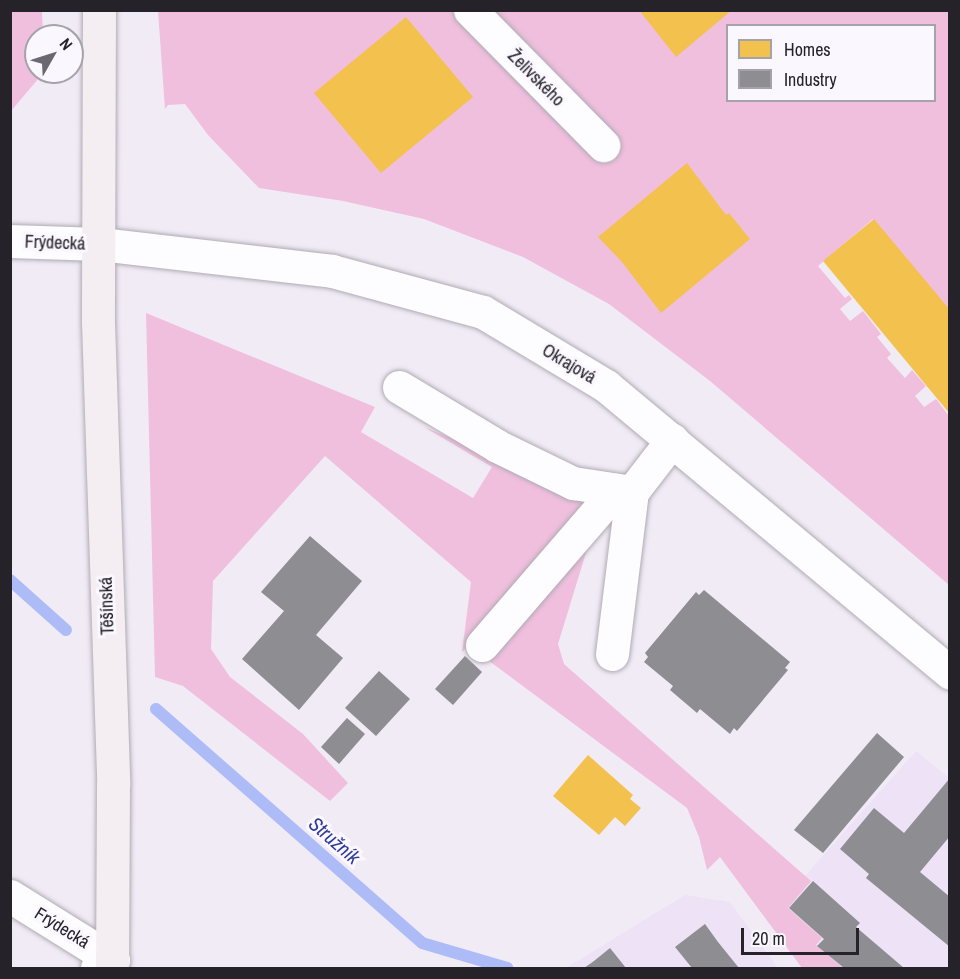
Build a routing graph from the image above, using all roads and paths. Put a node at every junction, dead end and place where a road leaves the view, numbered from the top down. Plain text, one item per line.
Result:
1 (99, 10) edge
2 (470, 10) edge
3 (603, 145) dead end
4 (10, 241) edge
5 (100, 244) junction
6 (399, 387) dead end
7 (672, 441) junction
8 (624, 491) junction
9 (482, 645) dead end
10 (612, 654) dead end
11 (950, 673) edge
12 (10, 896) edge
13 (107, 966) edge

1 - 5 main road, Těšínská
2 - 3 street, Želivského
4 - 5 street, Frýdecká
5 - 7 street, Okrajová
5 - 13 main road, Těšínská
6 - 8 street
7 - 8 street
7 - 11 street, Okrajová
8 - 9 street
8 - 10 street
12 - 13 street, Frýdecká

